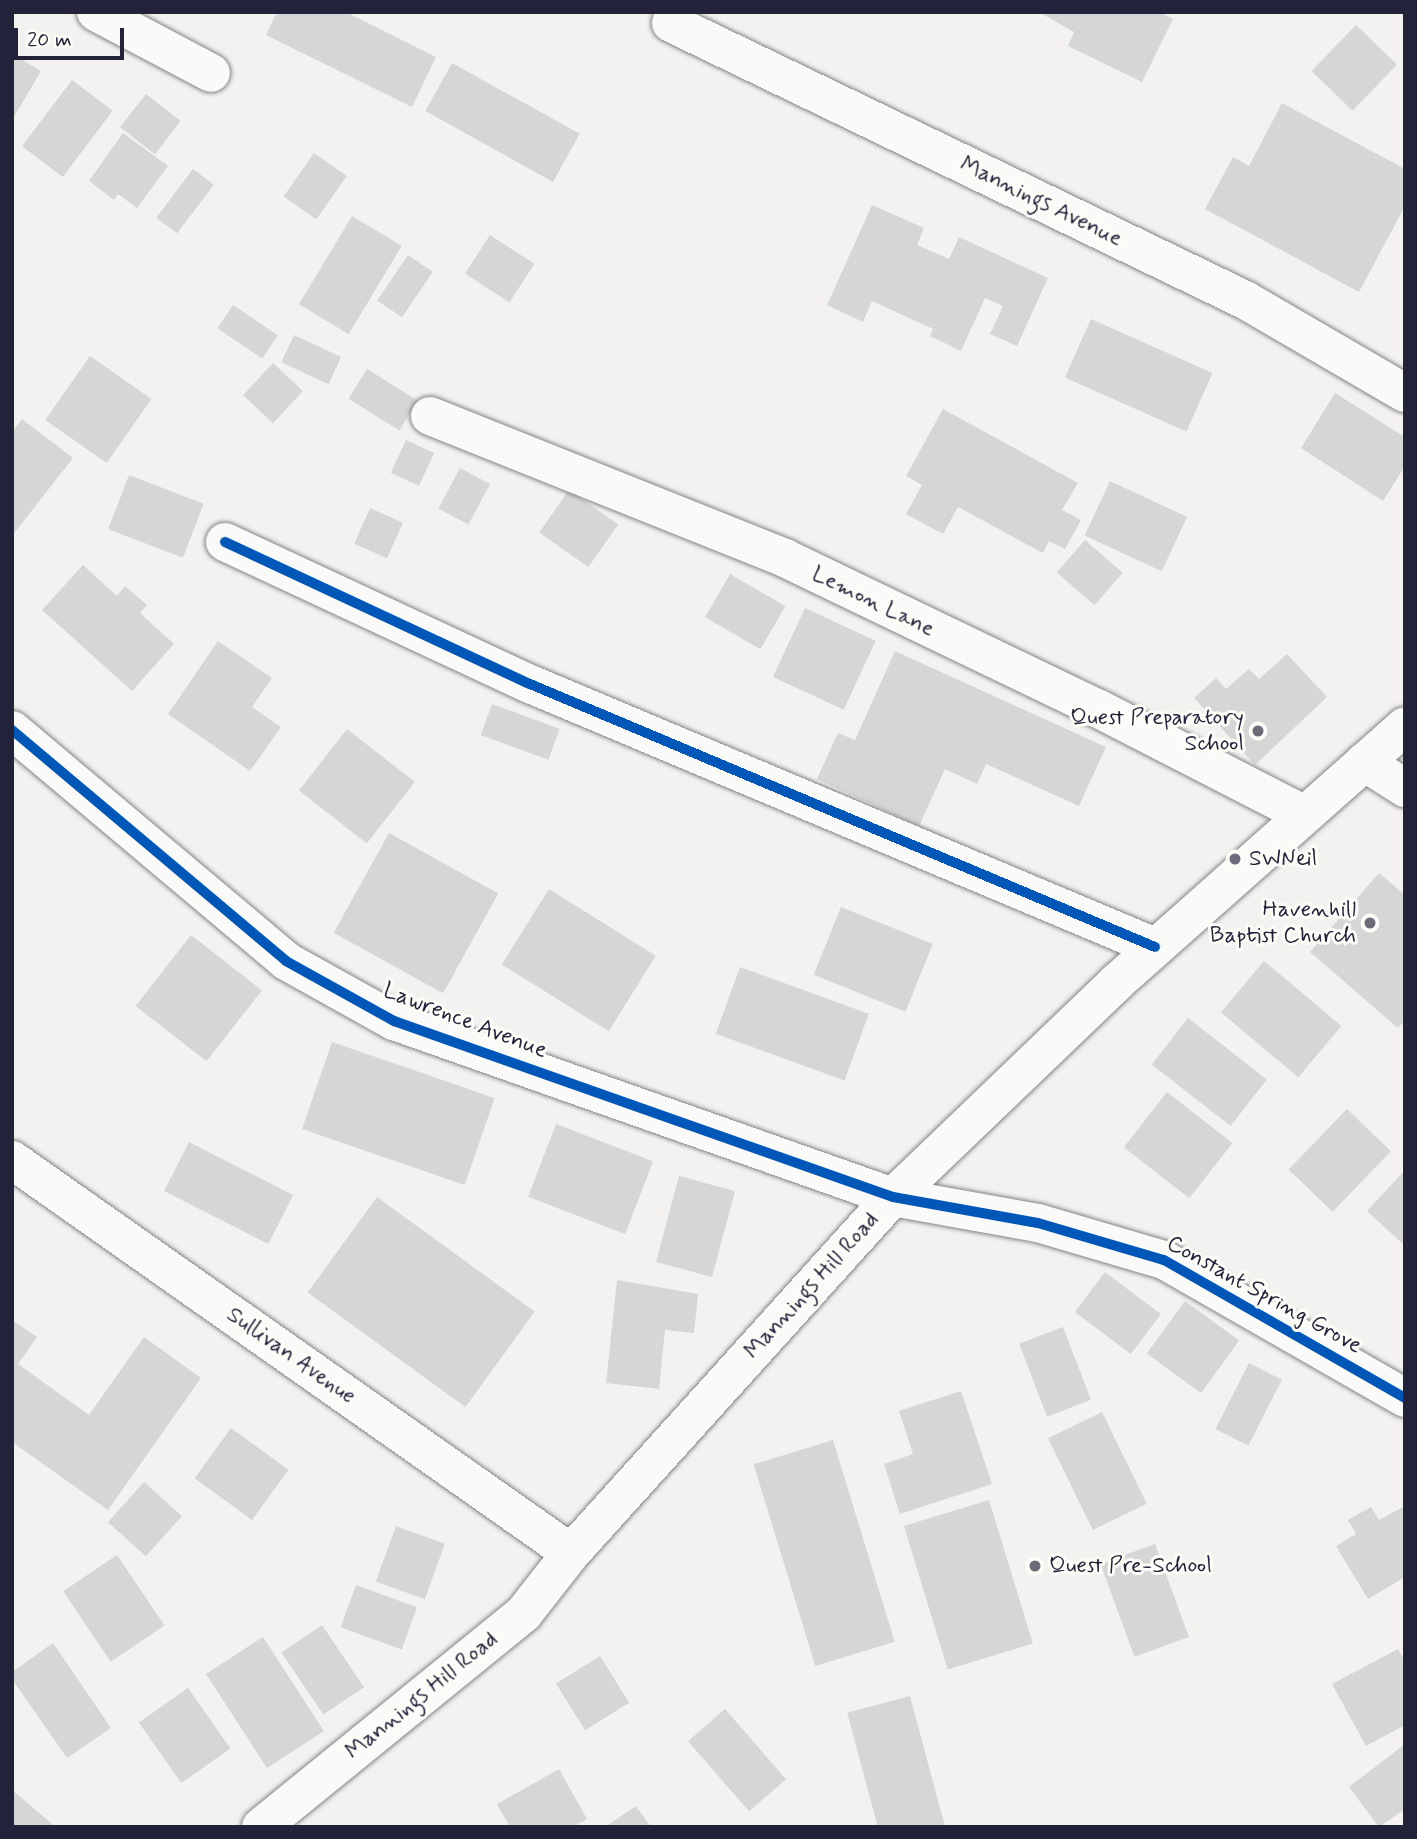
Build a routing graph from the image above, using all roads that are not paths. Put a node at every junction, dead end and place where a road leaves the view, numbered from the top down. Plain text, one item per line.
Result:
1 (96, 12) edge
2 (671, 23) dead end
3 (211, 73) dead end
4 (1405, 393) edge
5 (430, 416) dead end
6 (225, 542) dead end
7 (1405, 726) edge
8 (12, 730) edge
9 (1364, 762) junction
10 (1405, 788) edge
11 (1303, 814) junction
12 (1155, 947) junction
13 (12, 1160) edge
14 (893, 1197) junction
15 (1405, 1398) edge
16 (571, 1553) junction
17 (261, 1827) edge

1 - 3 street
2 - 4 street, Mannings Avenue
5 - 11 street, Lemon Lane
6 - 12 street
7 - 9 street, Mannings Hill Road
8 - 14 street, Lawrence Avenue
9 - 10 street
9 - 11 street, Mannings Hill Road
11 - 12 street, Mannings Hill Road
12 - 14 street, Mannings Hill Road
13 - 16 street, Sullivan Avenue
14 - 15 street, Constant Spring Grove
14 - 16 street, Mannings Hill Road
16 - 17 street, Mannings Hill Road

